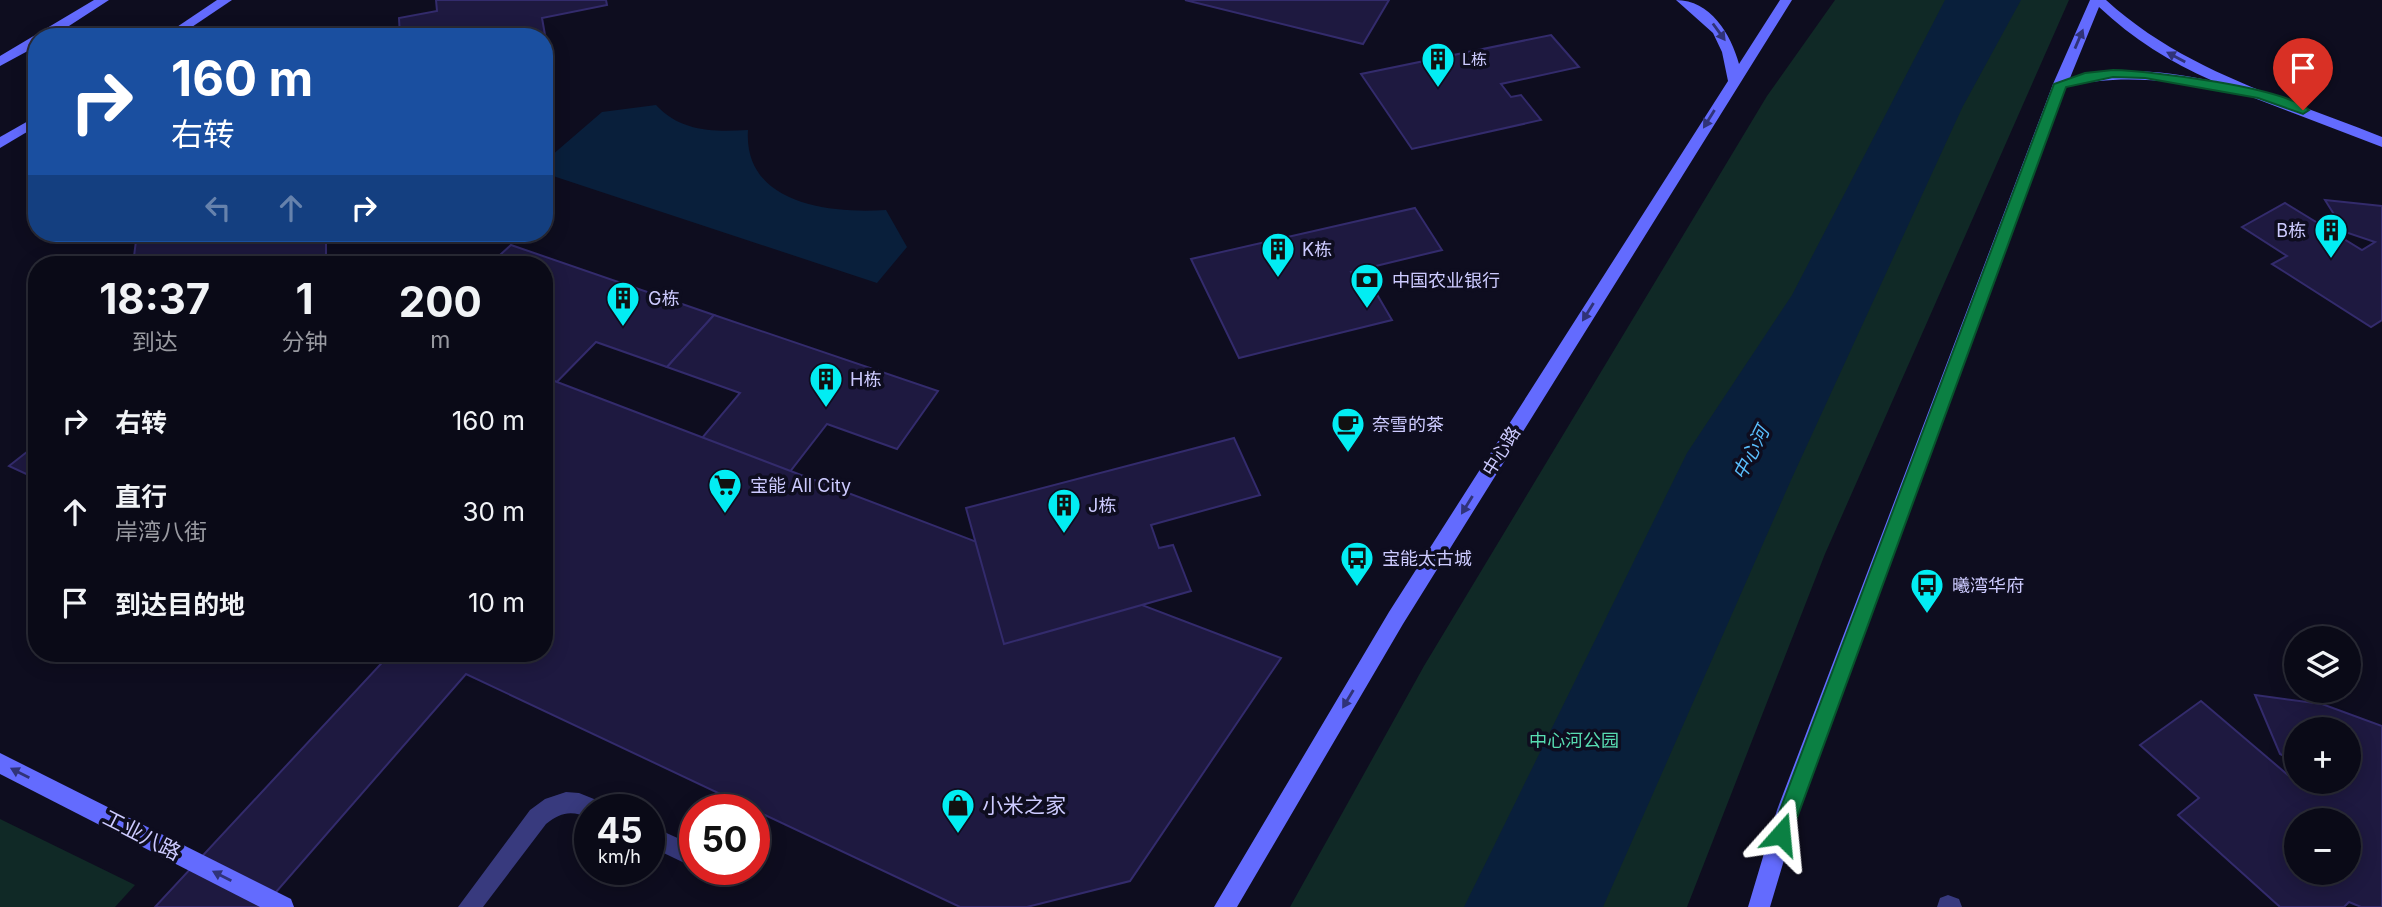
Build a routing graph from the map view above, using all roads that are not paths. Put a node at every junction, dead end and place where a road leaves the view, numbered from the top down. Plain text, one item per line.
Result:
1 (103, 0) edge
2 (226, 0) edge
3 (1682, 0) edge
4 (1786, 0) edge
5 (2097, 0) edge
6 (57, 28) edge
7 (182, 28) edge
8 (28, 45) edge
9 (0, 62) edge
10 (1734, 79) junction
11 (2060, 84) junction
12 (2261, 94) junction
13 (28, 126) edge
14 (2382, 142) edge
15 (0, 143) edge
16 (0, 763) edge
17 (574, 803) edge
18 (283, 907) edge
19 (469, 907) edge
20 (1225, 907) edge
21 (1759, 907) edge

1 - 6 main road
2 - 7 main road
3 -> 10 main road
4 - 10 main road, 中心路
11 -> 5 main road
12 -> 5 main road
8 - 9 main road
10 -> 20 main road, 中心路
11 - 12 main road
11 - 21 main road
12 - 14 main road
13 - 15 main road
18 -> 16 main road, 工业八路
17 - 19 lane

